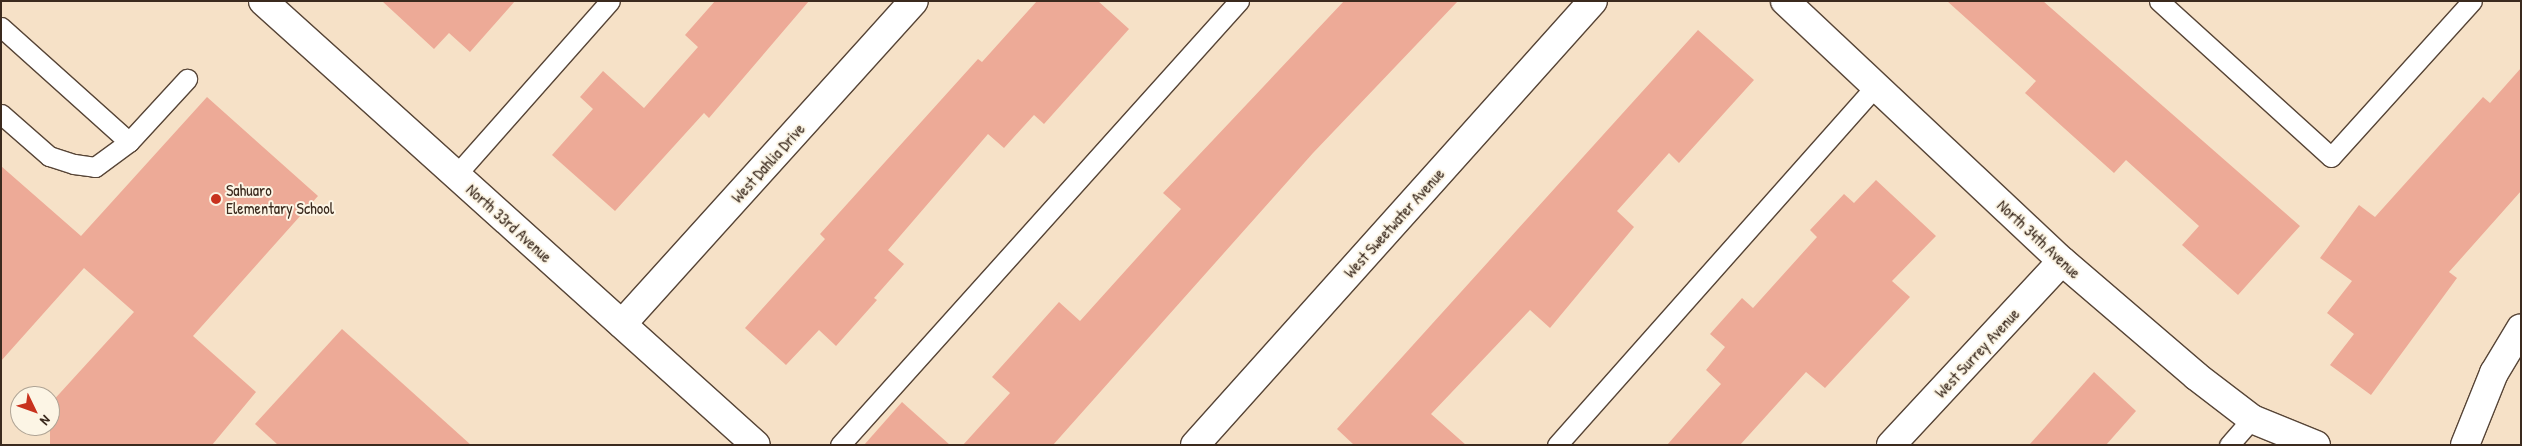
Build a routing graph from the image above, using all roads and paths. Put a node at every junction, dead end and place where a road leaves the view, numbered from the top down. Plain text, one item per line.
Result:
1 (610, 1) edge
2 (914, 1) edge
3 (1239, 1) edge
4 (1593, 1) edge
5 (1785, 1) edge
6 (2159, 1) edge
7 (2472, 1) edge
8 (272, 4) edge
9 (1, 27) edge
10 (187, 79) dead end
11 (1876, 86) junction
12 (1, 114) edge
13 (129, 142) junction
14 (456, 175) junction
15 (2062, 261) junction
16 (622, 324) junction
17 (2521, 328) edge
18 (2252, 419) junction
19 (756, 445) edge
20 (840, 445) edge
21 (1196, 445) edge
22 (1557, 445) edge
23 (1891, 445) edge
24 (2229, 445) edge
25 (2316, 445) edge
26 (2465, 445) edge

1 - 14 lane
2 - 16 street, West Dahlia Drive
3 - 20 lane
4 - 21 street, West Sweetwater Avenue
5 - 11 street, North 34th Avenue
6 - 7 lane
8 - 14 street, North 33rd Avenue
9 - 13 lane
10 - 13 lane
11 - 15 street, North 34th Avenue
11 - 22 lane
12 - 13 lane
14 - 16 street, North 33rd Avenue
15 - 18 street, North 34th Avenue
15 - 23 street, West Surrey Avenue
16 - 19 street, North 33rd Avenue
17 - 26 street
18 - 24 lane
18 - 25 street, North 34th Avenue

